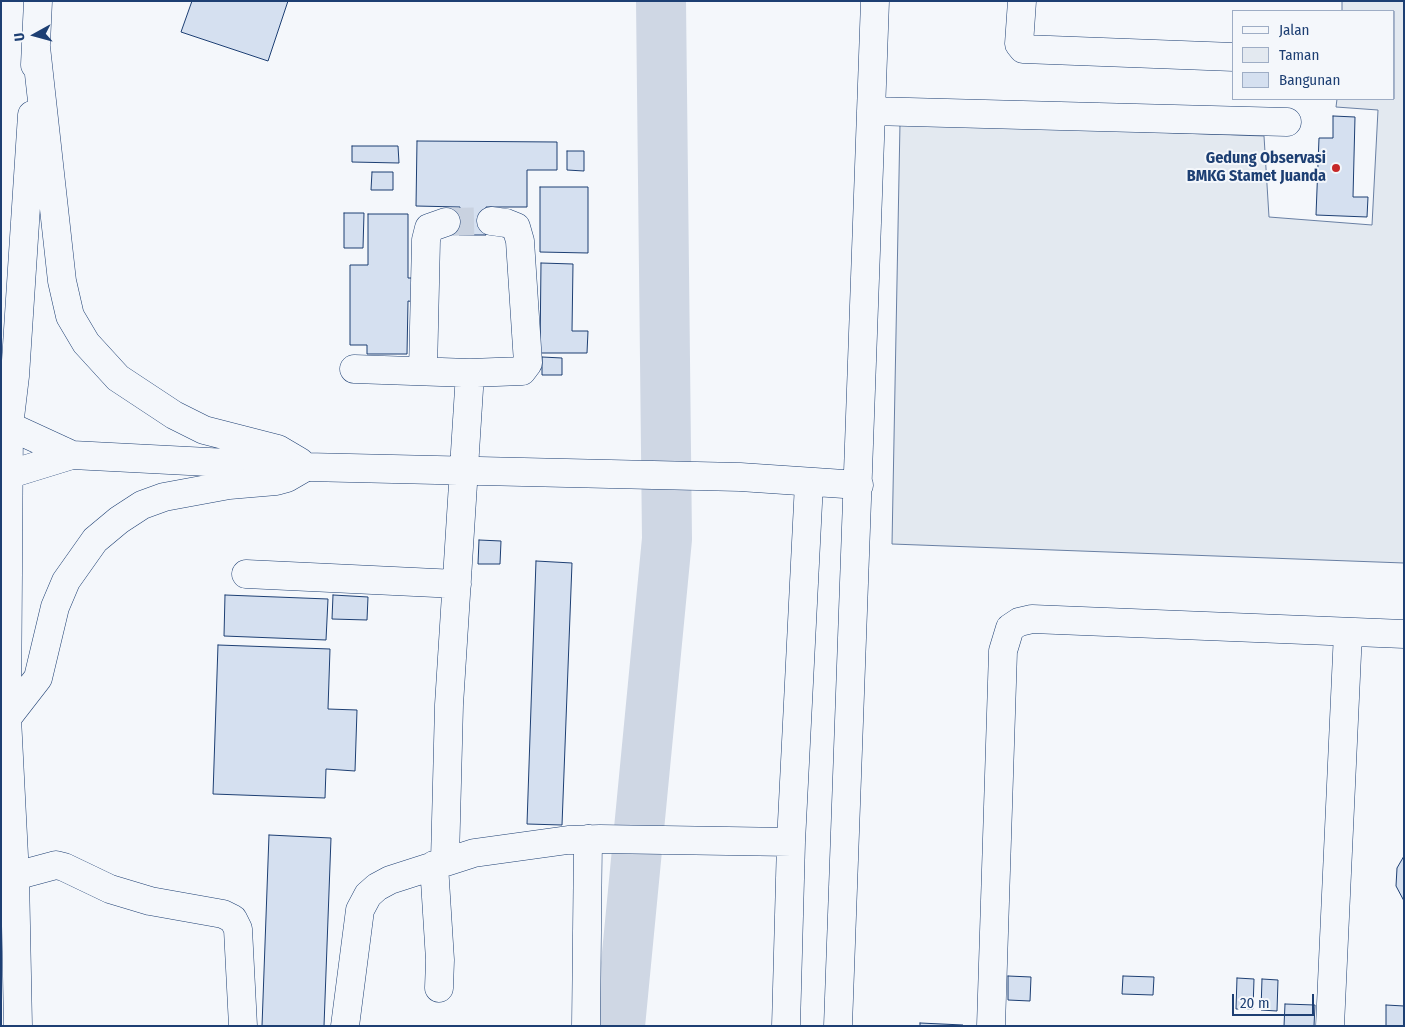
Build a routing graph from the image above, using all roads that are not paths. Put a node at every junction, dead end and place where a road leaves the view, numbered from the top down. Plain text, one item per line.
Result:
1 (38, 1) edge
2 (875, 1) edge
3 (1022, 1) edge
4 (36, 47) junction
5 (1232, 57) edge
6 (871, 110) junction
7 (1287, 122) dead end
8 (491, 221) tunnel mouth
9 (446, 222) tunnel mouth
10 (354, 369) dead end
11 (423, 371) junction
12 (470, 373) junction
13 (5, 425) edge
14 (72, 456) junction
15 (306, 467) junction
16 (464, 470) junction
17 (4, 475) edge
18 (809, 483) junction
19 (859, 486) junction
20 (246, 574) dead end
21 (457, 584) junction
22 (1348, 632) junction
23 (1404, 634) edge
24 (7, 718) junction
25 (594, 839) junction
26 (791, 842) junction
27 (440, 863) junction
28 (15, 876) junction
29 (440, 988) dead end
30 (18, 1026) edge
31 (243, 1026) edge
32 (344, 1026) edge
33 (586, 1026) edge
34 (786, 1026) edge
35 (838, 1026) edge
36 (991, 1026) edge
37 (1330, 1026) edge

1 - 4 main road
2 - 6 main road
3 - 5 main road
4 - 13 main road
4 - 15 main road
6 - 7 main road
6 - 19 main road
8 - 12 main road
9 - 11 main road
10 - 11 main road
11 - 12 main road
12 - 16 main road
13 - 14 main road
13 - 17 main road
14 - 15 main road
14 - 17 main road
15 - 16 main road
15 - 24 main road
16 - 18 main road
16 - 21 main road
17 - 24 main road
18 - 19 main road
18 - 26 main road
19 - 35 main road
20 - 21 main road
21 - 27 main road
22 - 23 main road
22 - 36 main road
22 - 37 main road
24 - 28 main road
25 - 26 main road
25 - 27 main road
25 - 33 main road
26 - 34 main road
27 - 29 main road
27 - 32 main road
28 - 30 main road
28 - 31 main road

